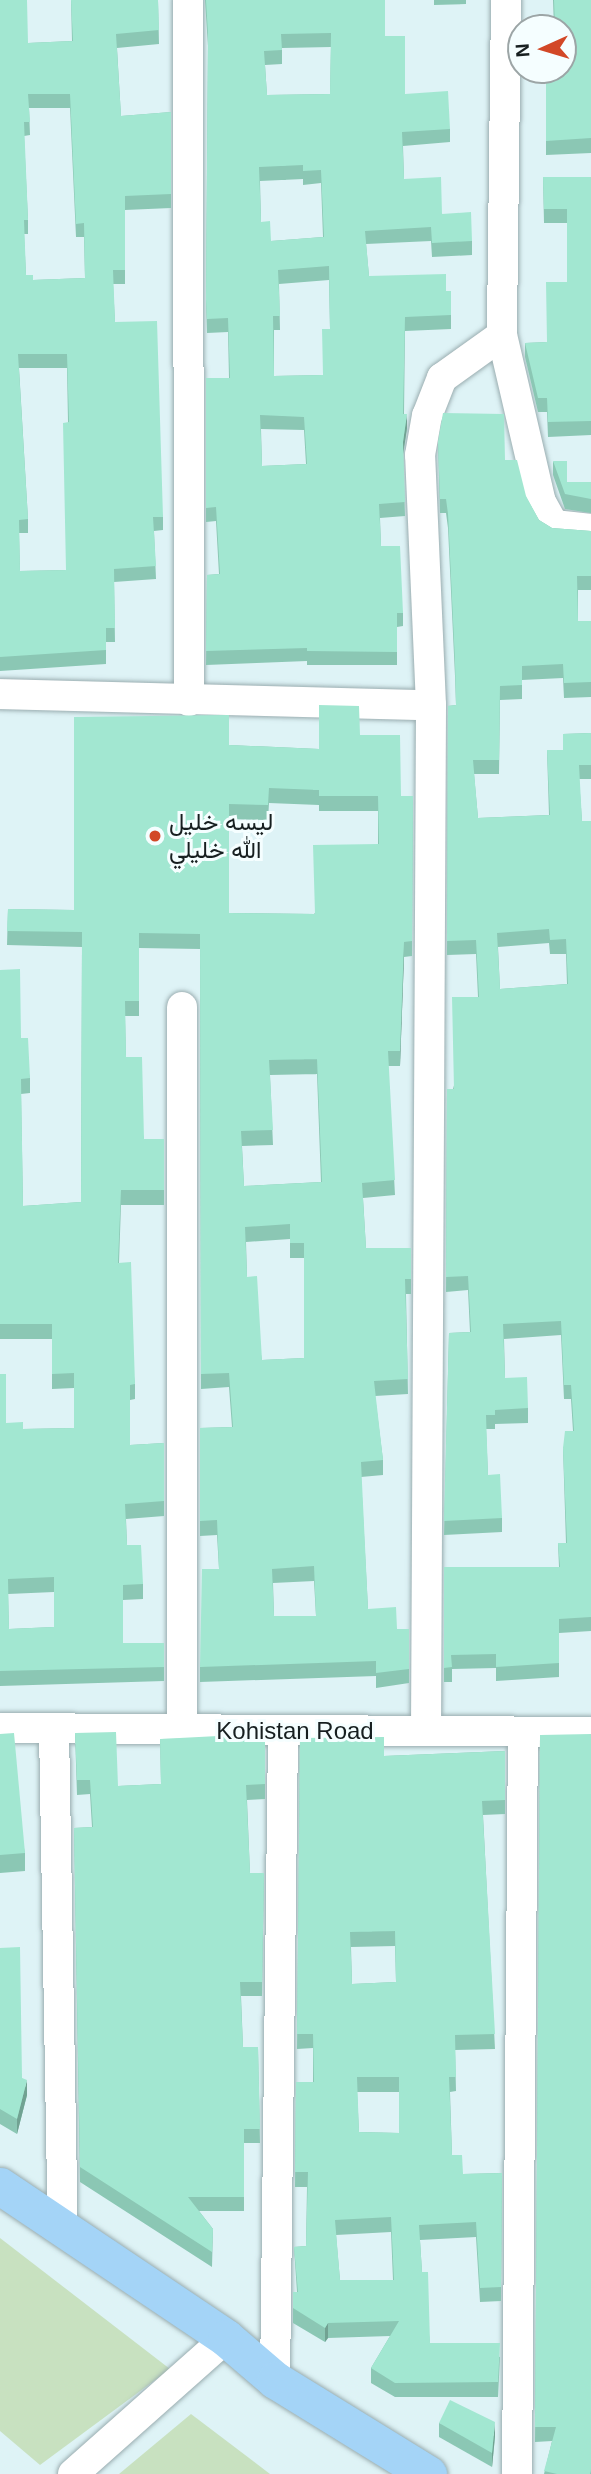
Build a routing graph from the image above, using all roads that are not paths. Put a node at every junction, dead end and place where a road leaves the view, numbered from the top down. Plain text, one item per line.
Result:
1 (188, 0) edge
2 (506, 0) edge
3 (502, 335) junction
4 (591, 529) edge
5 (0, 694) edge
6 (189, 701) junction
7 (431, 705) junction
8 (182, 1007) dead end
9 (0, 1728) edge
10 (54, 1729) junction
11 (182, 1730) junction
12 (282, 1731) junction
13 (426, 1731) junction
14 (523, 1732) junction
15 (591, 1732) edge
16 (0, 2186) edge
17 (63, 2228) junction
18 (226, 2338) junction
19 (275, 2380) junction
20 (73, 2474) edge
21 (428, 2474) edge
22 (517, 2474) edge

1 - 6 street
2 - 3 street
3 - 4 street
3 - 7 street
5 - 6 street
6 - 7 street
7 - 13 street
8 - 11 street
9 - 10 street, Kohistan Road
10 - 11 street, Kohistan Road
10 - 17 street
11 - 12 street, Kohistan Road
12 - 13 street, Kohistan Road
12 - 19 street
13 - 14 street, Kohistan Road
14 - 15 street, Kohistan Road
14 - 22 street
16 - 17 main road
17 - 18 main road
18 - 19 main road
18 - 20 street
19 - 21 main road

